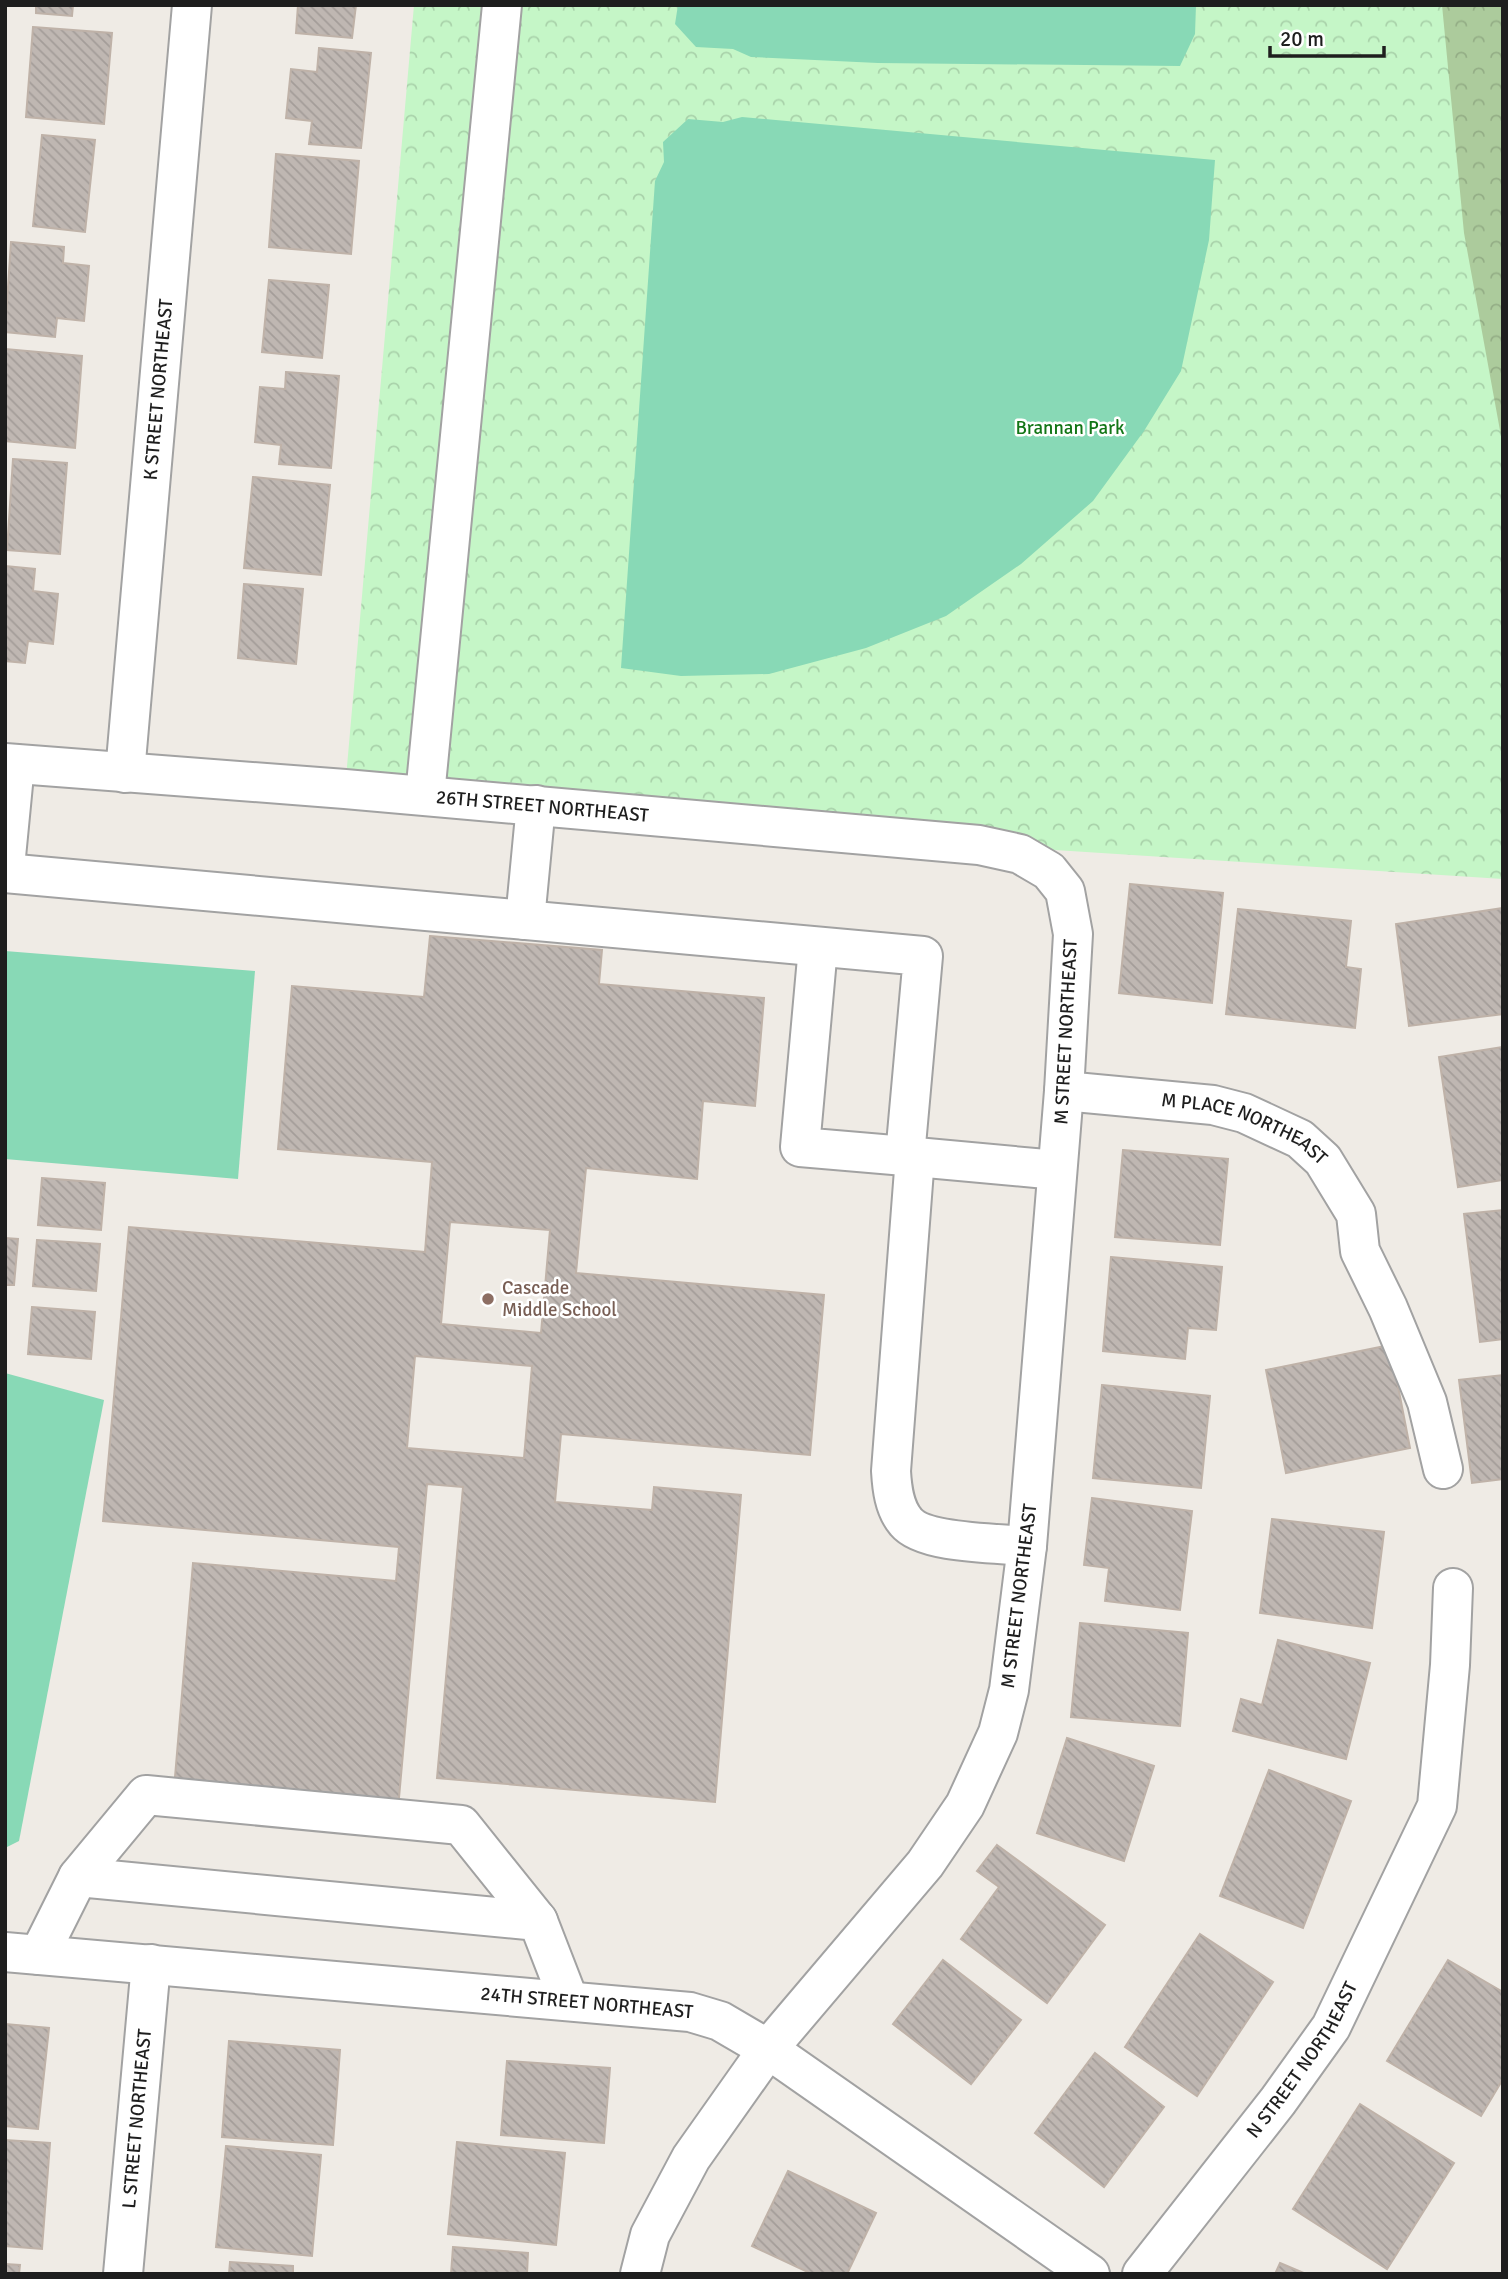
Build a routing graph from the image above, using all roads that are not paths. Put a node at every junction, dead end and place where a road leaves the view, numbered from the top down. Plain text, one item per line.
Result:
1 (192, 5) edge
2 (502, 5) edge
3 (10, 764) edge
4 (125, 773) junction
5 (425, 795) junction
6 (536, 805) junction
7 (5, 867) edge
8 (5, 873) edge
9 (1065, 891) joint
10 (525, 920) junction
11 (818, 947) junction
12 (1064, 1091) junction
13 (910, 1156) junction
14 (1058, 1170) junction
15 (1443, 1469) dead end
16 (1027, 1546) junction
17 (1453, 1588) dead end
18 (78, 1877) junction
19 (538, 1921) junction
20 (22, 1953) edge
21 (151, 1964) junction
22 (569, 2001) junction
23 (768, 2049) junction
24 (123, 2274) edge
25 (640, 2274) edge
26 (1090, 2274) edge
27 (1142, 2274) edge

1 - 4 street, K STREET NORTHEAST
2 - 5 street
3 - 4 street, 26TH STREET NORTHEAST
3 - 7 street
4 - 5 street, 26TH STREET NORTHEAST
5 - 6 street, 26TH STREET NORTHEAST
6 - 9 street, 26TH STREET NORTHEAST
6 - 10 street
8 - 10 street
9 - 12 street, M STREET NORTHEAST
10 - 11 street
11 - 13 street
11 - 13 street
12 - 14 street, M STREET NORTHEAST
12 - 15 street, M PLACE NORTHEAST
13 - 14 street
13 - 16 street
14 - 16 street, M STREET NORTHEAST
16 - 23 street, M STREET NORTHEAST
17 - 27 street, N STREET NORTHEAST
18 - 19 street
18 - 19 street
18 - 20 street
19 - 22 street
20 - 21 street, 24TH STREET NORTHEAST
21 - 22 street, 24TH STREET NORTHEAST
21 - 24 street, L STREET NORTHEAST
22 - 23 street, 24TH STREET NORTHEAST
23 - 25 street, M STREET NORTHEAST
23 - 26 street, 24TH STREET NORTHEAST

